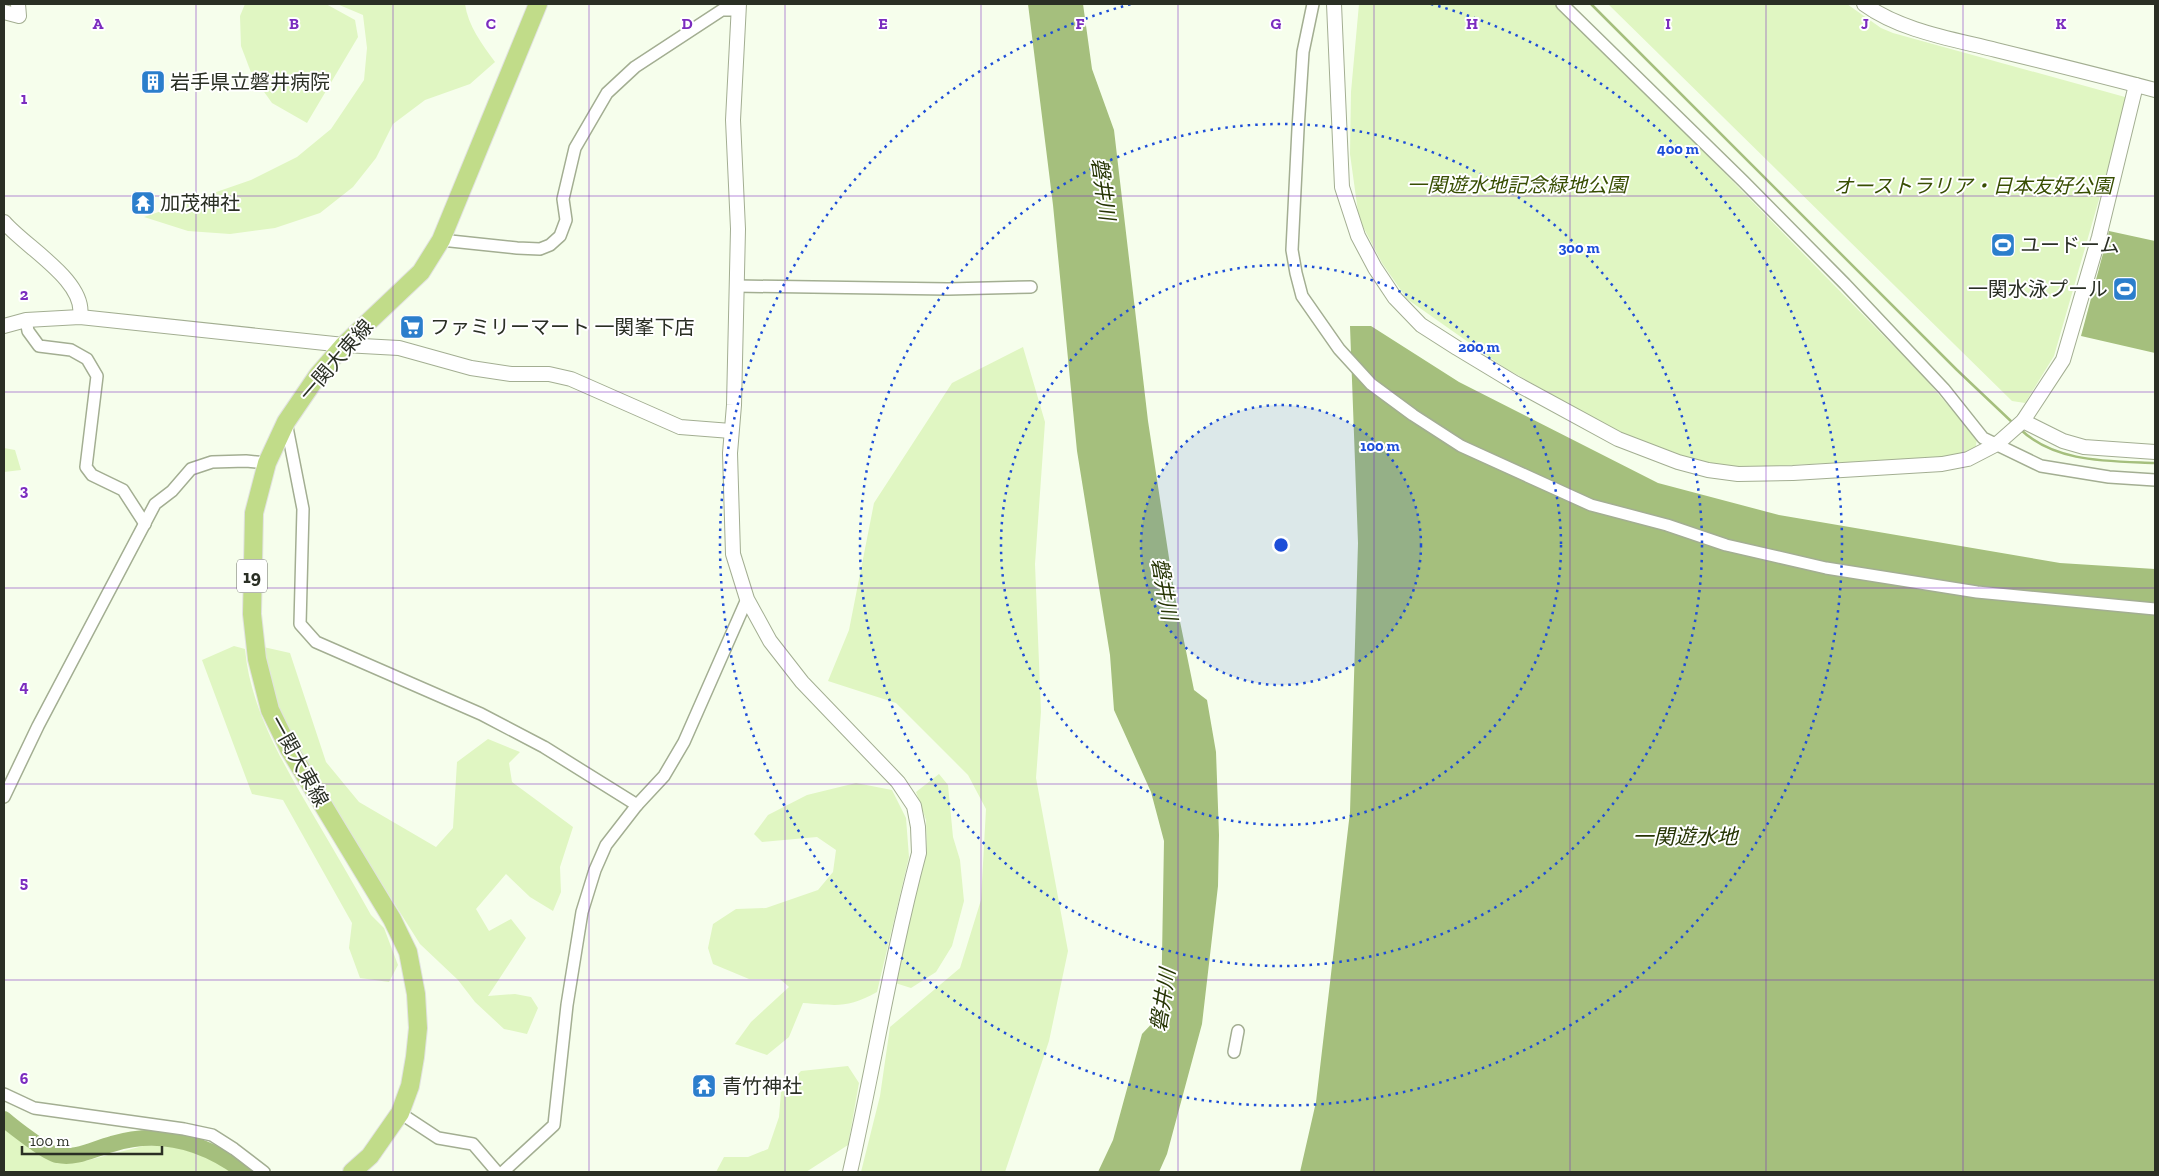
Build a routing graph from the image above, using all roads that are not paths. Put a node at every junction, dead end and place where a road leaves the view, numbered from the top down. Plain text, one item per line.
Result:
1 (18, 4) edge
2 (538, 4) edge
3 (1313, 4) edge
4 (1334, 4) edge
5 (1562, 4) edge
6 (1864, 4) edge
7 (739, 7) edge
8 (4, 12) edge
9 (2136, 85) junction
10 (2155, 90) edge
11 (4, 222) edge
12 (441, 240) junction
13 (736, 286) junction
14 (1031, 287) dead end
15 (80, 317) junction
16 (26, 320) junction
17 (4, 326) edge
18 (344, 345) junction
19 (286, 422) junction
20 (2023, 422) junction
21 (732, 431) junction
22 (1996, 444) junction
23 (2155, 452) edge
24 (267, 463) junction
25 (2155, 480) edge
26 (145, 524) junction
27 (747, 599) junction
28 (2155, 610) edge
29 (4, 797) edge
30 (637, 805) junction
31 (1238, 1031) dead end
32 (1234, 1052) dead end
33 (4, 1094) edge
34 (400, 1113) junction
35 (264, 1172) edge
36 (352, 1172) edge
37 (497, 1172) edge
38 (503, 1172) edge
39 (850, 1172) edge

1 - 8 street
2 - 12 main road, 一関大東線 / 19
3 - 28 street
4 - 22 street
5 - 22 street
6 - 9 street
7 - 12 street
7 - 13 street
9 - 10 street
9 - 20 street
11 - 15 street
12 - 18 main road, 一関大東線 / 19
13 - 14 street
13 - 21 street
15 - 16 street
15 - 18 street
16 - 17 street
16 - 26 street
18 - 19 main road, 一関大東線 / 19
18 - 21 street
19 - 24 main road, 一関大東線 / 19
19 - 30 street
20 - 22 street
20 - 23 street
21 - 27 street
22 - 25 street
24 - 26 street
24 - 34 main road, 一関大東線 / 19
26 - 29 street
27 - 30 street
27 - 39 street
30 - 38 street
31 - 32 street
33 - 35 street
34 - 36 main road, 一関大東線 / 19
34 - 37 street

